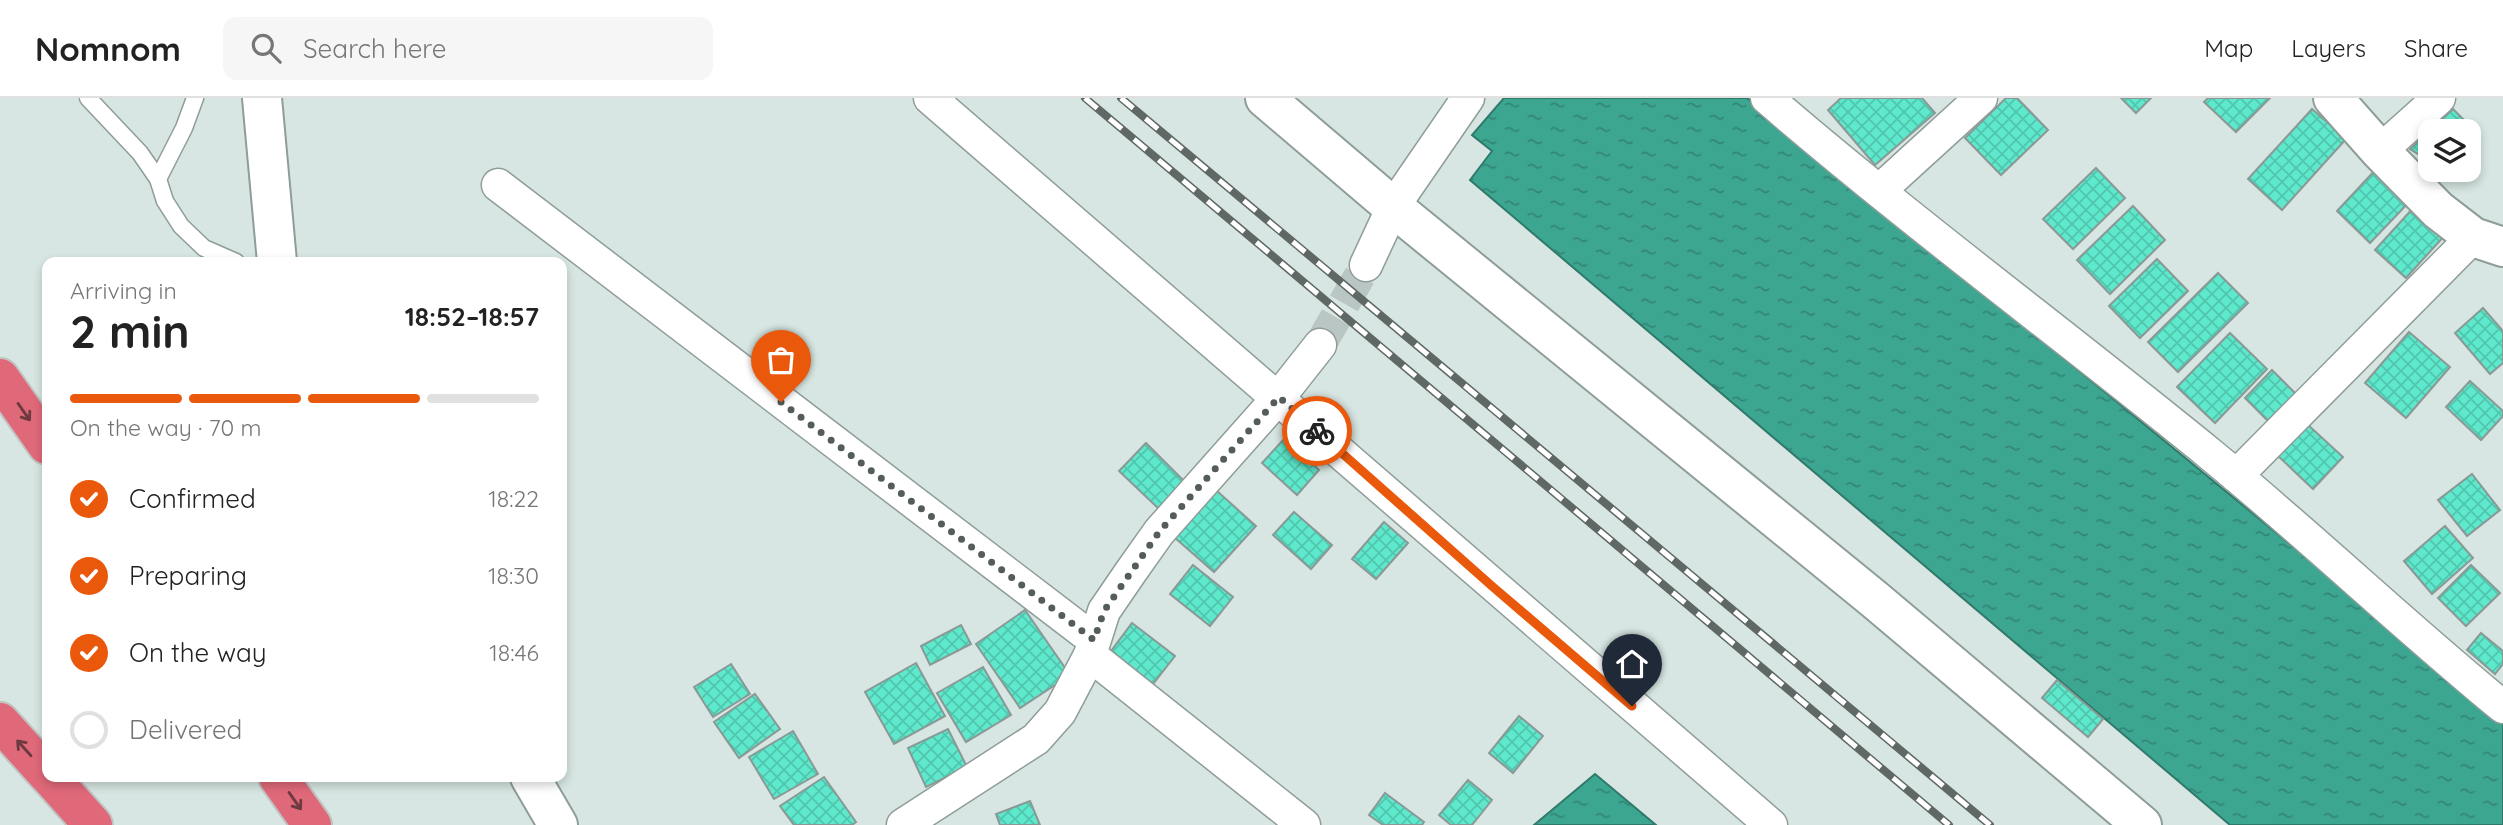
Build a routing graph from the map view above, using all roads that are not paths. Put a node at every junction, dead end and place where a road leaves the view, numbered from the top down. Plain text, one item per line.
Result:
1 (88, 98) edge
2 (195, 98) edge
3 (262, 98) edge
4 (930, 98) edge
5 (1265, 98) edge
6 (1468, 98) edge
7 (1767, 98) edge
8 (1981, 98) edge
9 (2333, 98) edge
10 (2439, 98) edge
11 (2380, 151) junction
12 (158, 179) junction
13 (498, 185) dead end
14 (1879, 191) junction
15 (1393, 207) junction
16 (2488, 242) edge
17 (225, 257) edge
18 (277, 257) edge
19 (1366, 265) tunnel mouth
20 (1320, 345) tunnel mouth
21 (0, 378) edge
22 (1279, 397) junction
23 (42, 438) edge
24 (2236, 476) junction
25 (1092, 647) junction
26 (2503, 707) edge
27 (0, 722) edge
28 (42, 769) edge
29 (54, 782) edge
30 (282, 782) edge
31 (533, 782) edge
32 (93, 825) edge
33 (312, 825) edge
34 (558, 825) edge
35 (903, 825) edge
36 (1304, 825) edge
37 (1771, 825) edge
38 (2142, 825) edge

1 - 12 lane
2 - 12 lane
3 - 18 street
4 - 22 street
5 - 15 street
6 - 15 street
7 - 14 street
8 - 14 street
9 - 11 street
10 - 11 street
11 - 16 street
12 - 17 lane
13 - 25 street
14 - 24 street
15 - 19 street
15 - 38 street
16 - 24 street
20 - 22 street
21 -> 23 highway
22 - 25 street
22 - 37 street
24 - 26 street
25 - 35 street
25 - 36 street
28 -> 27 highway
29 - 32 highway
30 -> 33 highway
31 - 34 street

